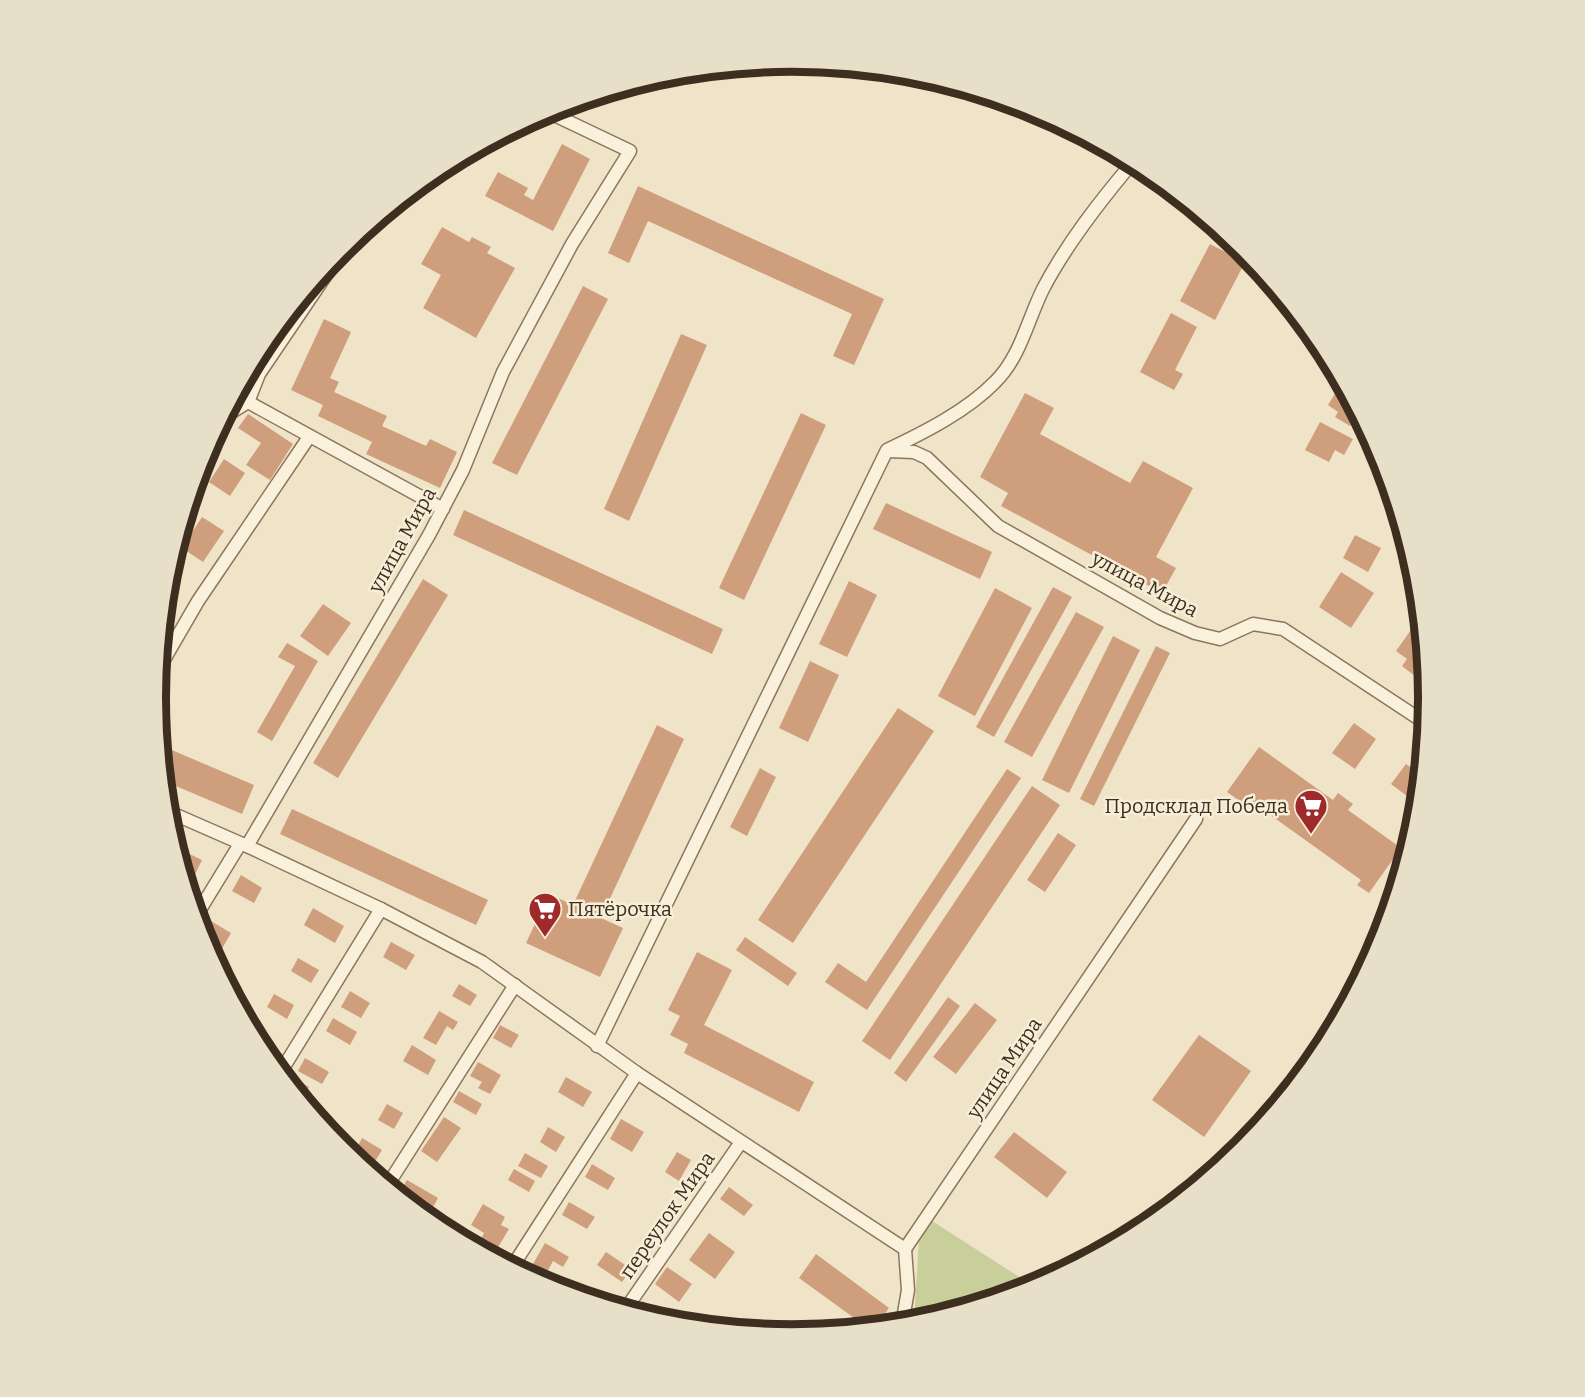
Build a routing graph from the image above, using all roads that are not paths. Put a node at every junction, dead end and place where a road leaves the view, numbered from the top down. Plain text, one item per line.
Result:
1 (560, 117) edge
2 (1127, 169) edge
3 (310, 298) edge
4 (248, 402) junction
5 (238, 409) edge
6 (309, 437) junction
7 (887, 450) junction
8 (442, 509) junction
9 (167, 654) edge
10 (1419, 718) edge
11 (177, 816) edge
12 (1196, 819) dead end
13 (244, 845) junction
14 (202, 907) edge
15 (381, 909) junction
16 (515, 985) junction
17 (597, 1046) junction
18 (285, 1065) edge
19 (637, 1073) junction
20 (741, 1142) junction
21 (391, 1180) edge
22 (905, 1250) junction
23 (516, 1261) edge
24 (629, 1304) edge
25 (904, 1315) edge

1 - 8 street, улица Мира
2 - 7 street
3 - 4 street
4 - 5 street
4 - 6 street
6 - 8 street
6 - 9 street
7 - 10 street, улица Мира
7 - 17 street
8 - 13 street, улица Мира
11 - 13 street
12 - 22 street, улица Мира
13 - 14 street, улица Мира
13 - 15 street
15 - 16 street
15 - 18 street
16 - 17 street
16 - 21 street
17 - 19 street
19 - 20 street
19 - 23 street
20 - 22 street
20 - 24 street, переулок Мира
22 - 25 street

